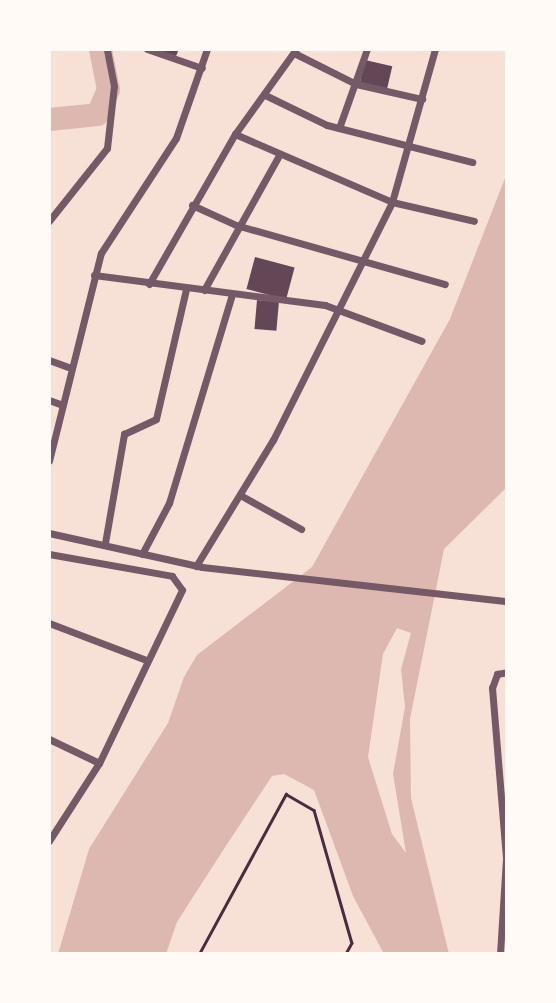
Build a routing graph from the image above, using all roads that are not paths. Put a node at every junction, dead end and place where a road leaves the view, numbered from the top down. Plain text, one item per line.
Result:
1 (107, 49) edge
2 (147, 49) edge
3 (207, 49) edge
4 (367, 49) edge
5 (435, 49) edge
6 (295, 51) edge
7 (202, 68) junction
8 (356, 85) junction
9 (265, 95) junction
10 (422, 99) junction
11 (339, 128) junction
12 (235, 134) junction
13 (410, 147) junction
14 (278, 157) junction
15 (472, 162) dead end
16 (392, 202) junction
17 (192, 205) junction
18 (49, 220) edge
19 (474, 221) dead end
20 (236, 225) junction
21 (363, 261) junction
22 (94, 275) junction
23 (149, 284) junction
24 (445, 284) dead end
25 (186, 289) junction
26 (204, 290) junction
27 (232, 294) junction
28 (339, 309) junction
29 (422, 341) dead end
30 (49, 360) edge
31 (68, 367) junction
32 (49, 400) edge
33 (60, 404) junction
34 (52, 433) edge
35 (49, 461) edge
36 (240, 495) junction
37 (301, 529) dead end
38 (49, 533) edge
39 (105, 544) junction
40 (49, 554) edge
41 (142, 554) junction
42 (196, 566) junction
43 (507, 591) edge
44 (505, 601) edge
45 (49, 623) edge
46 (146, 660) junction
47 (507, 672) edge
48 (49, 739) edge
49 (99, 763) junction
50 (49, 841) edge
51 (506, 864) edge
52 (504, 930) edge
53 (500, 954) edge

1 - 18 street
2 - 7 street
3 - 7 street
4 - 8 street
5 - 10 street
6 - 8 street
6 - 9 street
7 - 22 street
8 - 10 street
8 - 11 street
9 - 11 street
9 - 12 street
10 - 13 street
11 - 13 street
12 - 14 street
12 - 17 street
13 - 15 street
13 - 16 street
14 - 16 street
14 - 20 street
16 - 19 street
16 - 21 street
17 - 20 street
17 - 23 street
20 - 21 street
20 - 26 street
21 - 24 street
21 - 28 street
22 - 23 street
22 - 31 street
23 - 25 street
25 - 26 street
25 - 39 street
26 - 27 street
27 - 28 street
27 - 41 street
28 - 29 street
28 - 36 street
30 - 31 street
31 - 33 street
32 - 33 street
33 - 34 street
34 - 35 street
36 - 37 street
36 - 42 street
38 - 39 street
39 - 41 street
40 - 46 street
41 - 42 street
42 - 44 street
43 - 44 street
45 - 46 street
46 - 49 street
47 - 51 street
48 - 49 street
49 - 50 street
51 - 52 street
52 - 53 street

